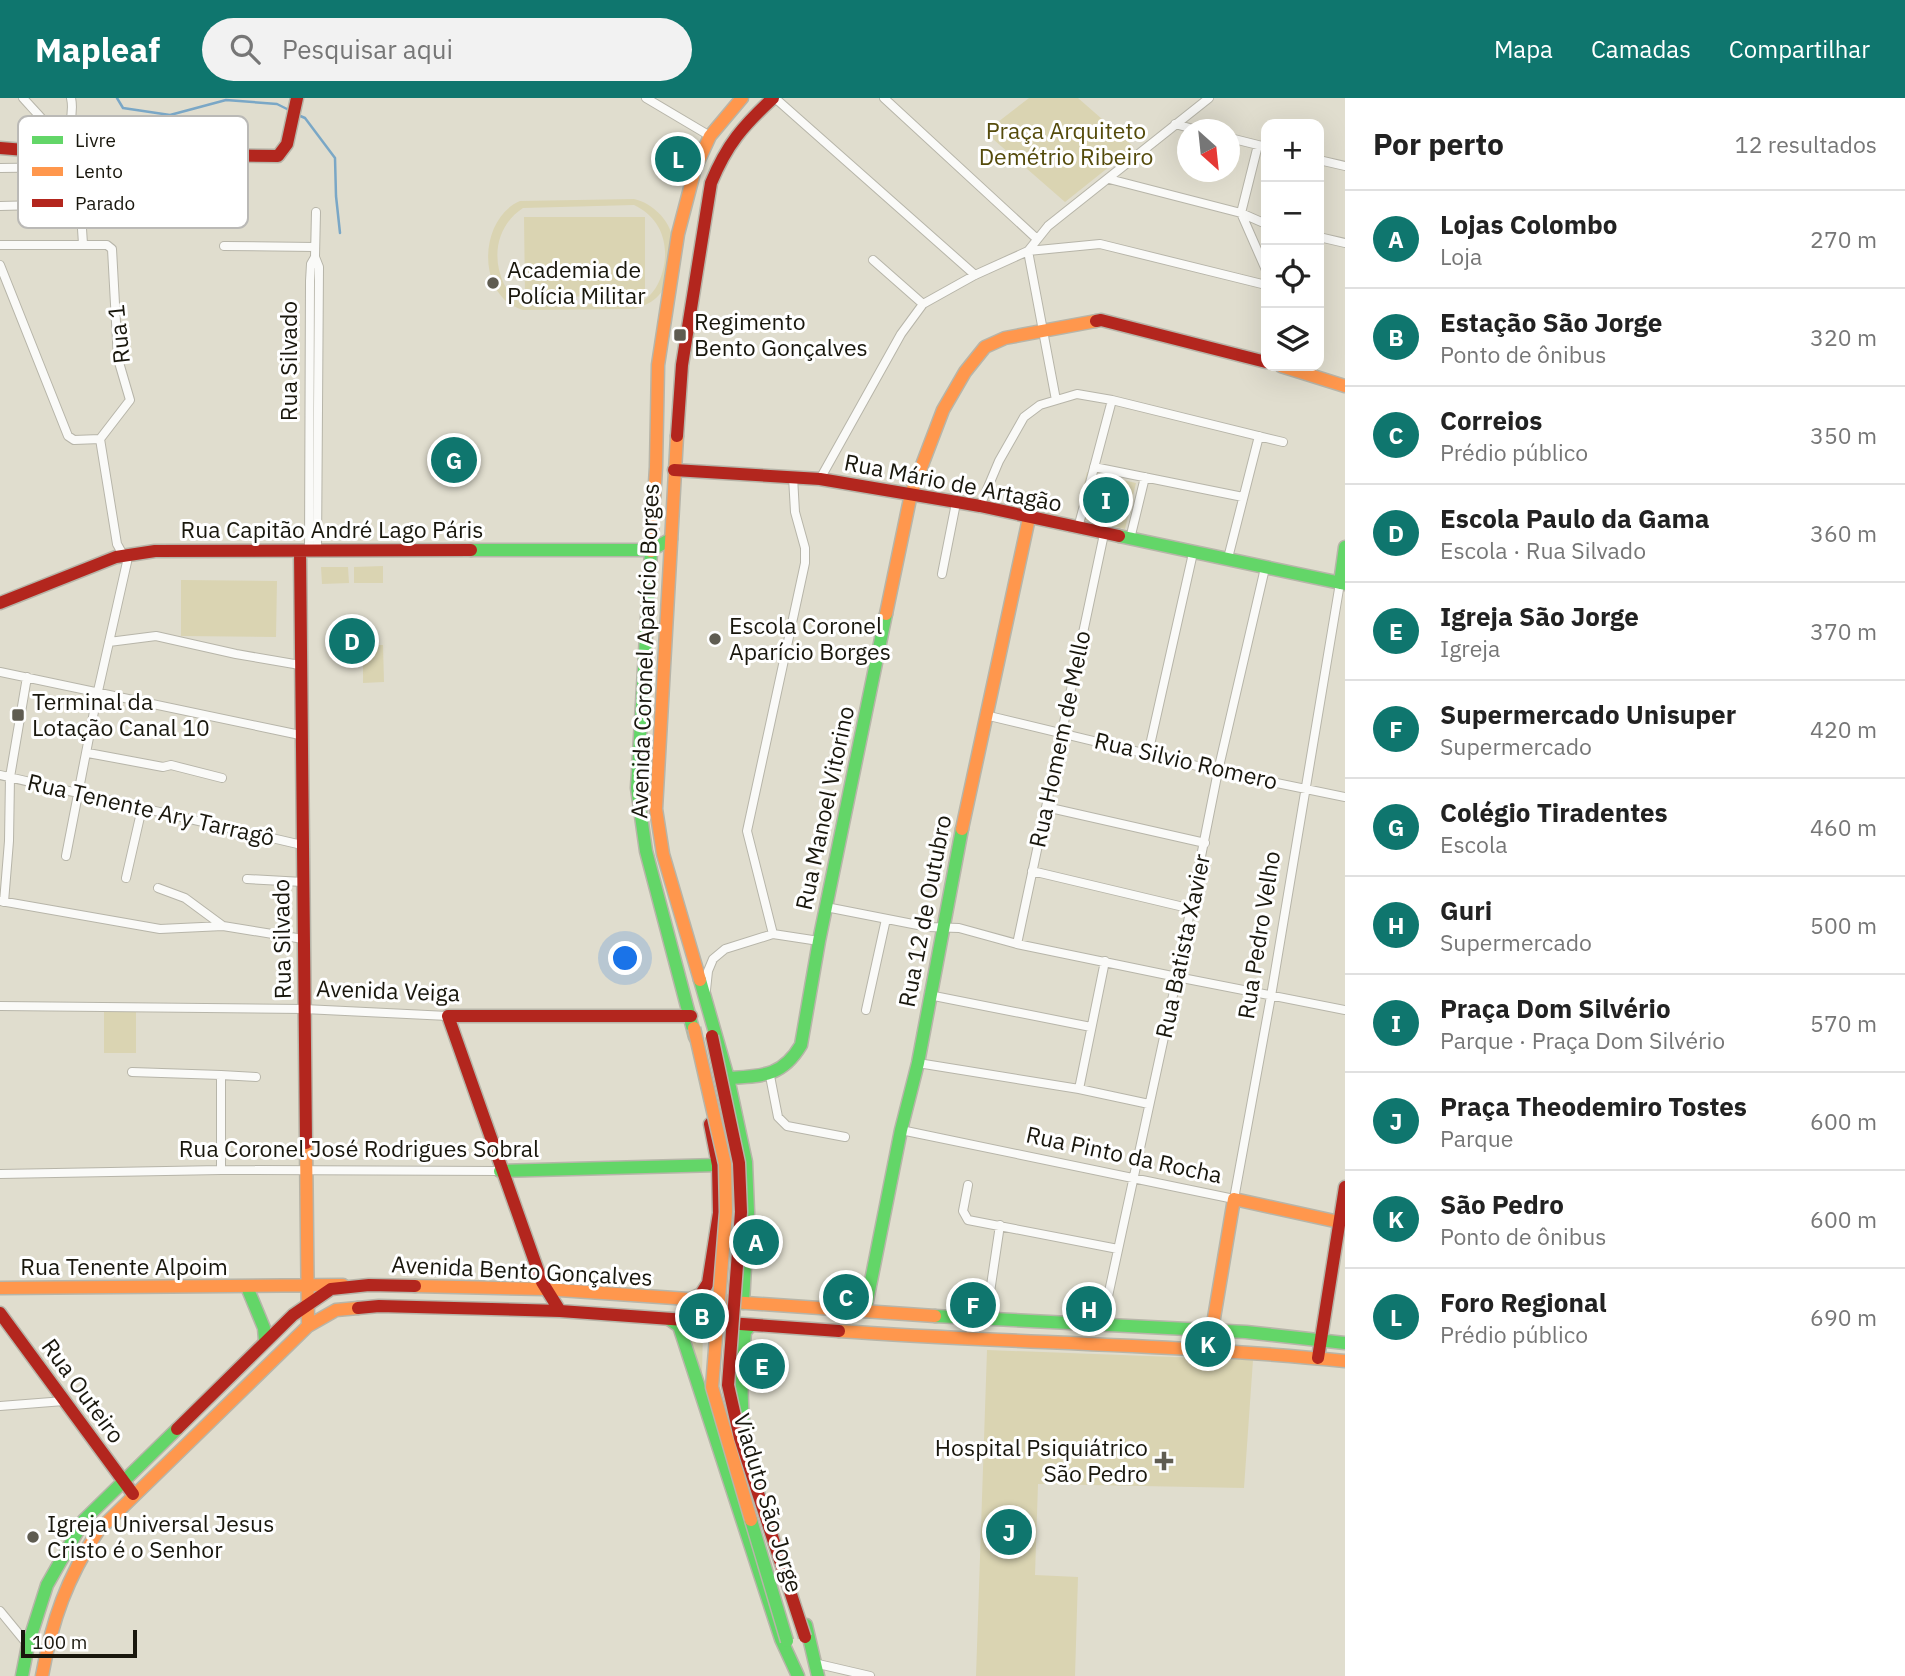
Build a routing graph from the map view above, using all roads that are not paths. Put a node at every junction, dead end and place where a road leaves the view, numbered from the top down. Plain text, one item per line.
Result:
1 (23, 98) edge
2 (71, 98) edge
3 (646, 98) edge
4 (742, 98) edge
5 (774, 98) edge
6 (884, 98) edge
7 (1209, 98) edge
8 (297, 101) edge
9 (39, 116) edge
10 (70, 116) edge
11 (1175, 124) joint
12 (710, 136) junction
13 (1240, 140) edge
14 (1261, 146) edge
15 (0, 148) edge
16 (18, 148) edge
17 (1261, 149) edge
18 (248, 157) edge
19 (1324, 161) edge
20 (1345, 166) edge
21 (0, 168) edge
22 (18, 168) edge
23 (1110, 179) junction
24 (0, 206) edge
25 (18, 206) edge
26 (316, 212) dead end
27 (1241, 212) junction
28 (1261, 222) edge
29 (82, 228) edge
30 (1324, 238) edge
31 (1037, 239) junction
32 (1345, 243) edge
33 (83, 244) junction
34 (0, 245) edge
35 (224, 246) dead end
36 (315, 247) junction
37 (1028, 251) junction
38 (1261, 258) edge
39 (873, 260) dead end
40 (0, 265) edge
41 (975, 275) junction
42 (1261, 284) edge
43 (923, 304) junction
44 (1044, 330) junction
45 (1261, 361) edge
46 (1297, 371) edge
47 (1345, 386) edge
48 (1056, 400) junction
49 (1112, 400) junction
50 (1259, 436) junction
51 (100, 439) junction
52 (1283, 442) dead end
53 (1094, 467) junction
54 (674, 470) junction
55 (793, 477) junction
56 (1145, 477) junction
57 (820, 479) junction
58 (911, 494) junction
59 (1242, 497) junction
60 (956, 503) junction
61 (980, 506) junction
62 (1029, 518) junction
63 (1078, 528) junction
64 (1104, 534) junction
65 (671, 539) junction
66 (1130, 539) junction
67 (1345, 547) edge
68 (651, 550) junction
69 (309, 551) junction
70 (1193, 553) junction
71 (123, 555) junction
72 (1228, 558) junction
73 (1265, 568) junction
74 (942, 574) dead end
75 (1343, 583) edge
76 (0, 603) edge
77 (108, 642) junction
78 (300, 665) junction
79 (0, 672) edge
80 (27, 677) junction
81 (98, 691) junction
82 (985, 715) junction
83 (1062, 733) junction
84 (300, 735) junction
85 (88, 753) junction
86 (1148, 754) junction
87 (1219, 771) junction
88 (0, 775) edge
89 (10, 777) junction
90 (222, 778) dead end
91 (1304, 788) junction
92 (78, 793) junction
93 (1345, 797) edge
94 (1046, 807) junction
95 (142, 808) junction
96 (1205, 843) junction
97 (302, 845) junction
98 (66, 856) dead end
99 (1032, 870) junction
100 (127, 878) dead end
101 (247, 879) dead end
102 (303, 882) junction
103 (158, 888) dead end
104 (2, 902) edge
105 (826, 908) junction
106 (1192, 909) junction
107 (886, 919) junction
108 (223, 926) junction
109 (942, 927) junction
110 (773, 934) junction
111 (303, 939) junction
112 (819, 941) junction
113 (1017, 944) junction
114 (1105, 961) junction
115 (1177, 977) junction
116 (929, 995) junction
117 (1271, 996) junction
118 (704, 1001) junction
119 (0, 1006) edge
120 (304, 1009) junction
121 (866, 1010) dead end
122 (1345, 1010) edge
123 (448, 1016) junction
124 (710, 1021) junction
125 (693, 1022) junction
126 (1091, 1027) junction
127 (918, 1063) junction
128 (132, 1072) dead end
129 (221, 1075) junction
130 (770, 1076) junction
131 (256, 1077) dead end
132 (728, 1077) junction
133 (1079, 1089) junction
134 (1149, 1104) junction
135 (901, 1130) junction
136 (845, 1137) dead end
137 (718, 1165) junction
138 (220, 1170) junction
139 (306, 1170) junction
140 (500, 1171) junction
141 (0, 1174) edge
142 (1132, 1179) junction
143 (968, 1185) dead end
144 (1345, 1186) edge
145 (1234, 1199) junction
146 (1339, 1222) junction
147 (1000, 1225) junction
148 (715, 1247) junction
149 (1118, 1249) junction
150 (747, 1250) junction
151 (307, 1284) junction
152 (369, 1285) junction
153 (247, 1287) junction
154 (0, 1288) edge
155 (545, 1289) junction
156 (689, 1300) junction
157 (308, 1303) junction
158 (743, 1303) junction
159 (559, 1311) junction
160 (865, 1311) junction
161 (0, 1313) edge
162 (668, 1319) junction
163 (986, 1319) junction
164 (1101, 1324) junction
165 (750, 1325) junction
166 (308, 1326) junction
167 (1212, 1330) junction
168 (265, 1340) junction
169 (1321, 1341) junction
170 (1345, 1343) edge
171 (1318, 1358) junction
172 (1345, 1362) edge
173 (741, 1384) junction
174 (699, 1388) junction
175 (64, 1401) junction
176 (0, 1406) edge
177 (122, 1480) junction
178 (133, 1494) junction
179 (0, 1611) edge
180 (28, 1645) junction
181 (816, 1670) edge
182 (796, 1672) edge
183 (22, 1676) edge
184 (42, 1676) edge
185 (870, 1676) edge

1 - 9 street
2 - 10 street
3 - 12 street
4 - 12 main road, Avenida Coronel Aparício Borges
5 - 41 street
5 - 54 main road, Avenida Coronel Aparício Borges
6 - 31 street
7 - 11 street
8 - 18 main road
11 - 23 street
12 - 68 main road, Avenida Coronel Aparício Borges
13 - 14 street
15 - 16 main road
17 - 27 street
19 - 20 street
21 - 22 street
23 - 27 street
23 - 31 street
24 - 25 street
26 - 36 street, Rua Silvado
27 - 28 street
27 - 38 street
29 - 33 street
30 - 32 street
31 - 37 street
33 - 34 street
33 - 51 street, Rua 1
35 - 36 street
36 - 69 street, Rua Silvado
37 - 41 street
37 - 42 street
37 - 44 street
39 - 43 street
40 - 51 street
41 - 43 street
43 - 57 street
44 - 45 main road, Rua Manoel Vitorino
44 - 48 street
44 - 58 main road, Rua Manoel Vitorino
46 - 47 main road
48 - 49 street
48 - 61 street
49 - 50 street
49 - 53 street
50 - 52 street
50 - 59 street
51 - 71 street
53 - 56 street
53 - 63 street
54 - 55 main road, Rua Mário de Artagão
54 - 65 main road, Avenida Coronel Aparício Borges
55 - 57 main road, Rua Mário de Artagão
55 - 110 street
56 - 59 street
56 - 66 street
57 - 58 main road, Rua Mário de Artagão
58 - 60 main road, Rua Mário de Artagão
58 - 105 main road, Rua Manoel Vitorino
59 - 72 street
60 - 61 main road, Rua Mário de Artagão
60 - 74 street
61 - 62 main road, Rua Mário de Artagão
62 - 63 main road, Rua Mário de Artagão
62 - 82 main road, Rua 12 de Outubro
63 - 64 main road, Rua Mário de Artagão
64 - 66 main road, Rua Mário de Artagão
64 - 83 street, Rua Homem de Mello
65 - 68 main road, Rua Capitão André Lago Páris
65 - 118 main road, Avenida Coronel Aparício Borges
66 - 70 main road, Rua Mário de Artagão
67 - 75 main road, Rua Pedro Velho
68 - 69 main road, Rua Capitão André Lago Páris
68 - 125 main road, Avenida Coronel Aparício Borges
69 - 71 main road, Rua Capitão André Lago Páris
69 - 78 main road, Rua Silvado
70 - 72 main road, Rua Mário de Artagão
70 - 86 street
71 - 76 main road, Rua Capitão André Lago Páris
71 - 77 street
72 - 73 main road, Rua Mário de Artagão
73 - 75 main road, Rua Mário de Artagão
73 - 87 street, Rua Batista Xavier
75 - 91 street, Rua Pedro Velho
77 - 78 street
77 - 81 street
78 - 84 main road, Rua Silvado
79 - 80 street
80 - 81 street
80 - 89 street
81 - 84 street
81 - 85 street
82 - 83 street, Rua Silvio Romero
82 - 109 main road, Rua 12 de Outubro
83 - 86 street, Rua Silvio Romero
83 - 94 street, Rua Homem de Mello
84 - 97 main road, Rua Silvado
85 - 90 street
85 - 92 street
86 - 87 street, Rua Silvio Romero
87 - 91 street, Rua Silvio Romero
87 - 96 street, Rua Batista Xavier
88 - 89 street, Rua Tenente Ary Tarragô
89 - 92 street, Rua Tenente Ary Tarragô
89 - 104 street
91 - 93 street, Rua Silvio Romero
91 - 117 street, Rua Pedro Velho
92 - 95 street, Rua Tenente Ary Tarragô
92 - 98 street
94 - 96 street
94 - 99 street, Rua Homem de Mello
95 - 97 street, Rua Tenente Ary Tarragô
95 - 100 street
96 - 106 street, Rua Batista Xavier
97 - 102 main road, Rua Silvado
99 - 106 street
99 - 113 street, Rua Homem de Mello
101 - 102 street
102 - 111 main road, Rua Silvado
103 - 108 street
104 - 108 street
105 - 107 street
105 - 112 main road, Rua Manoel Vitorino
106 - 115 street, Rua Batista Xavier
107 - 109 street
107 - 121 street
108 - 111 street
109 - 113 street
109 - 116 main road, Rua 12 de Outubro
110 - 112 street
110 - 118 street
111 - 120 main road, Rua Silvado
112 - 130 main road, Rua Manoel Vitorino
113 - 114 street
114 - 115 street
114 - 126 street
115 - 117 street
115 - 134 street, Rua Batista Xavier
116 - 126 street
116 - 127 main road, Rua 12 de Outubro
117 - 122 street
117 - 145 street, Rua Pedro Velho
118 - 124 main road, Avenida Coronel Aparício Borges
119 - 120 street, Avenida Veiga
120 - 123 street, Avenida Veiga
120 - 139 main road, Rua Silvado
123 - 125 main road, Avenida Veiga
123 - 140 main road
124 - 132 main road, Avenida Coronel Aparício Borges
124 - 181 main road, Viaduto São Jorge, bridge
125 - 137 main road, Avenida Coronel Aparício Borges
125 - 182 main road, Viaduto São Jorge, bridge
126 - 133 street
127 - 133 street
127 - 135 main road, Rua 12 de Outubro
128 - 129 street
129 - 131 street
129 - 138 street
130 - 132 main road
130 - 136 street
132 - 150 main road, Avenida Coronel Aparício Borges
133 - 134 street
134 - 142 street, Rua Batista Xavier
135 - 142 street, Rua Pinto da Rocha
135 - 160 main road, Rua 12 de Outubro
137 - 140 main road, Rua Coronel José Rodrigues Sobral
137 - 148 main road, Avenida Coronel Aparício Borges
138 - 139 street, Rua Coronel José Rodrigues Sobral
138 - 141 street, Rua Coronel José Rodrigues Sobral
139 - 140 street, Rua Coronel José Rodrigues Sobral
139 - 151 main road, Rua Silvado
140 - 155 main road
142 - 145 street, Rua Pinto da Rocha
142 - 149 street, Rua Batista Xavier
143 - 147 street
144 - 146 main road
145 - 146 main road, Rua Pinto da Rocha
145 - 167 main road, Rua Pedro Velho
146 - 169 main road
147 - 149 street
147 - 163 street
148 - 150 main road
148 - 156 main road, Avenida Coronel Aparício Borges
149 - 164 street, Rua Batista Xavier
150 - 158 main road, Avenida Coronel Aparício Borges
151 - 152 main road, Rua Tenente Alpoim
151 - 153 main road, Rua Tenente Alpoim
151 - 157 main road, Rua Silvado
152 - 155 main road, Avenida Bento Gonçalves
152 - 157 main road, Avenida Bento Gonçalves
153 - 154 main road, Rua Tenente Alpoim
153 - 168 main road, Rua Tenente Alpoim
155 - 156 main road, Avenida Bento Gonçalves
155 - 159 main road
156 - 158 main road, Avenida Bento Gonçalves
157 - 166 main road, Rua Silvado
157 - 168 main road, Avenida Bento Gonçalves
158 - 160 main road, Avenida Bento Gonçalves
159 - 162 main road, Avenida Bento Gonçalves
159 - 166 main road, Avenida Bento Gonçalves
160 - 163 main road, Avenida Bento Gonçalves
161 - 175 main road, Rua Outeiro
162 - 165 main road, Avenida Bento Gonçalves
162 - 174 main road
163 - 164 main road, Avenida Bento Gonçalves
164 - 167 main road, Avenida Bento Gonçalves
165 - 171 main road, Avenida Bento Gonçalves
165 - 173 main road
166 - 178 main road, Avenida Bento Gonçalves
167 - 169 main road, Avenida Bento Gonçalves
168 - 177 main road, Avenida Bento Gonçalves
169 - 170 main road, Avenida Bento Gonçalves
169 - 171 main road
171 - 172 main road, Avenida Bento Gonçalves
173 - 174 main road
173 - 181 main road
174 - 182 main road
175 - 176 street
175 - 177 main road, Rua Outeiro
177 - 178 main road, Rua Outeiro
177 - 180 main road, Avenida Bento Gonçalves
178 - 184 main road, Avenida Bento Gonçalves
179 - 180 street
180 - 183 main road, Avenida Bento Gonçalves
181 - 185 street

